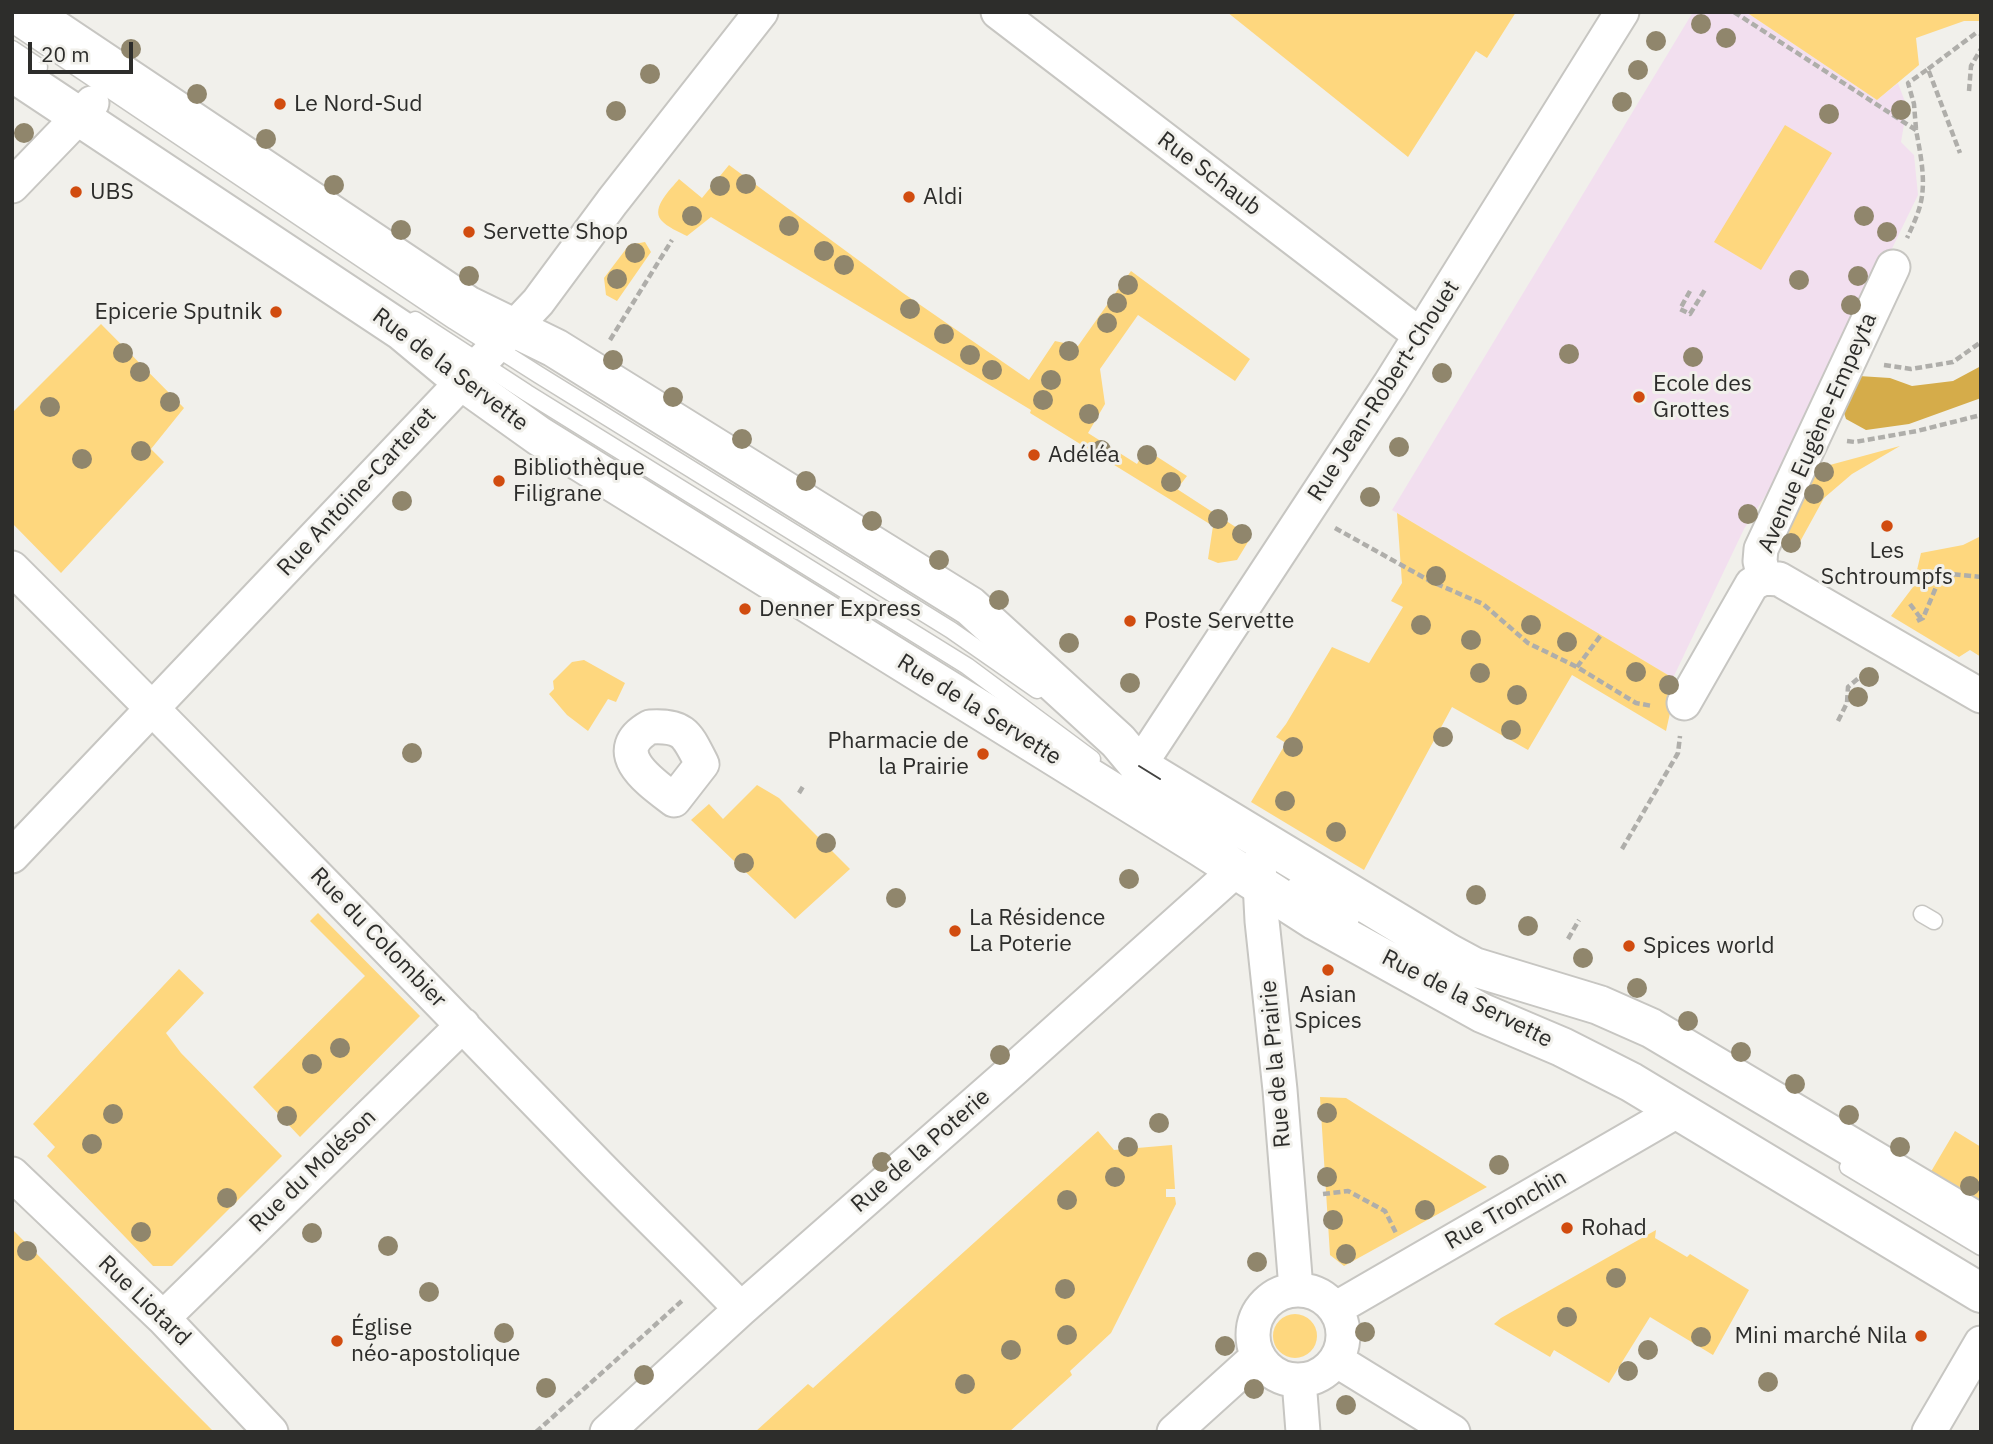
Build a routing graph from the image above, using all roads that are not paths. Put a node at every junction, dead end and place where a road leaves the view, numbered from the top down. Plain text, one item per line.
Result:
1 (29, 12) edge
2 (761, 12) edge
3 (998, 12) edge
4 (1622, 12) edge
5 (12, 24) edge
6 (12, 49) edge
7 (12, 72) edge
8 (50, 75) dead end
9 (89, 106) junction
10 (12, 186) edge
11 (1893, 267) road end
12 (397, 308) dead end
13 (1420, 335) junction
14 (488, 355) junction
15 (12, 568) edge
16 (1764, 578) junction
17 (1981, 696) edge
18 (1684, 704) road end
19 (152, 707) junction
20 (1117, 768) junction
21 (1206, 832) dead end
22 (12, 856) edge
23 (1259, 866) junction
24 (1359, 925) dead end
25 (1406, 953) dead end
26 (1465, 974) junction
27 (463, 1025) junction
28 (1607, 1026) dead end
29 (1677, 1111) junction
30 (1832, 1158) dead end
31 (12, 1174) edge
32 (1981, 1224) edge
33 (1981, 1247) edge
34 (1296, 1289) junction
35 (1981, 1293) edge
36 (1335, 1309) junction
37 (741, 1310) junction
38 (163, 1318) junction
39 (1981, 1343) edge
40 (1257, 1357) junction
41 (1336, 1360) junction
42 (1299, 1380) junction
43 (271, 1432) edge
44 (607, 1432) edge
45 (1174, 1432) edge
46 (1303, 1432) edge
47 (1453, 1432) edge
48 (1929, 1432) edge

1 - 14 main road, Rue de la Servette
2 - 14 street, Rue Antoine-Carteret
3 - 13 street, Rue Schaub
4 - 13 street, Rue Jean-Robert-Chouet
5 - 14 lane
6 - 8 lane
7 - 9 main road, Rue de la Servette
9 - 10 street
9 - 14 main road, Rue de la Servette
11 - 16 street, Avenue Eugène-Empeyta
12 - 14 lane
13 - 20 street, Rue Jean-Robert-Chouet
14 - 19 street, Rue Antoine-Carteret
14 - 20 lane
14 - 20 main road, Rue de la Servette
14 - 23 main road, Rue de la Servette
15 - 19 street, Rue du Colombier
16 - 17 street
16 - 18 street, Avenue Eugène-Empeyta
19 - 22 street, Rue Antoine-Carteret
19 - 27 street, Rue du Colombier
20 - 21 lane
20 - 23 main road, Rue de la Servette
23 - 24 lane
23 - 26 main road, Rue de la Servette
23 - 29 main road, Rue de la Servette
23 - 34 street, Rue de la Prairie
23 - 37 street, Rue de la Poterie
25 - 26 lane
26 - 28 lane
26 - 32 main road, Rue de la Servette
27 - 37 street, Rue du Colombier
27 - 38 street, Rue du Moléson
29 - 35 main road, Rue de la Servette
29 - 36 street, Rue Tronchin
30 - 33 lane
31 - 38 street, Rue Liotard
34 - 36 street
34 - 40 street
36 - 41 street
37 - 44 street, Rue de la Poterie
38 - 43 street, Rue Liotard
39 - 48 street
40 - 42 street
40 - 45 street
41 - 42 street
41 - 47 street
42 - 46 street

